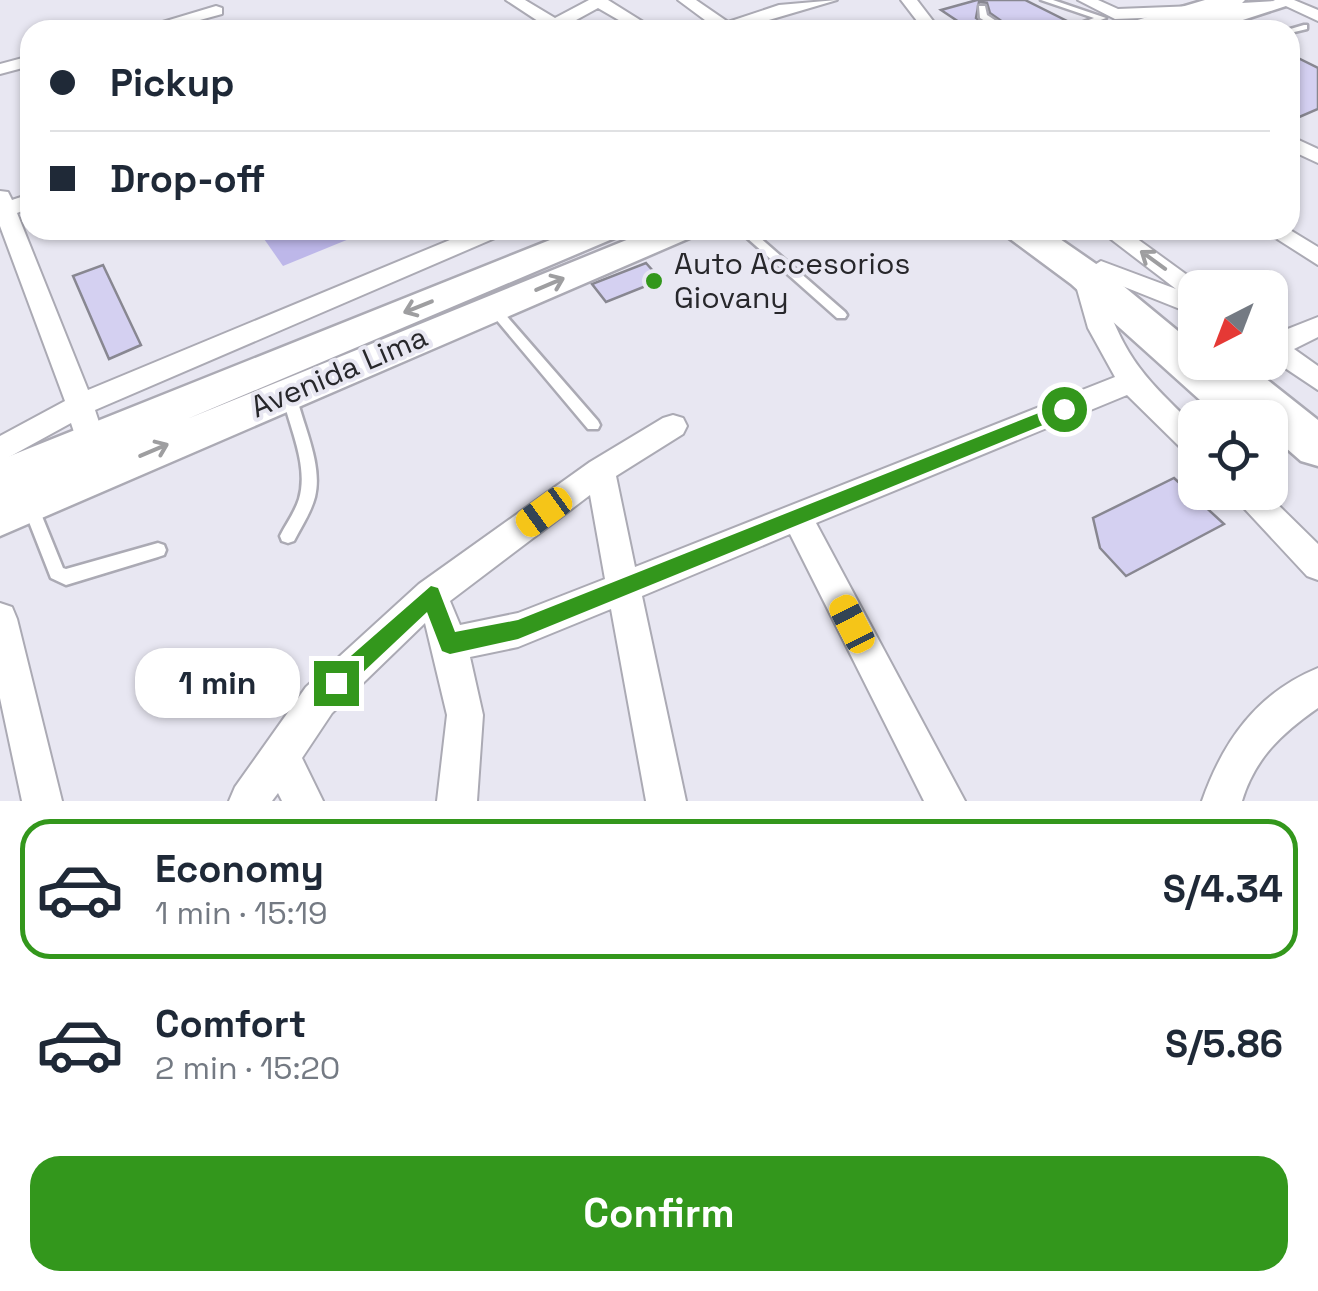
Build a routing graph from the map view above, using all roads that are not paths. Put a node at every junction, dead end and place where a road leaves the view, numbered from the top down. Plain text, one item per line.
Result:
1 (514, 0) edge
2 (598, 0) edge
3 (686, 0) edge
4 (762, 0) edge
5 (829, 0) edge
6 (909, 0) edge
7 (1045, 0) edge
8 (1232, 0) edge
9 (1280, 0) edge
10 (1080, 4) edge
11 (982, 8) dead end
12 (215, 10) edge
13 (779, 10) junction
14 (1054, 15) dead end
15 (1115, 16) edge
16 (180, 20) edge
17 (541, 20) edge
18 (565, 20) edge
19 (631, 20) edge
20 (711, 20) edge
21 (749, 20) edge
22 (924, 20) edge
23 (992, 20) edge
24 (1154, 20) edge
25 (1200, 20) edge
26 (1208, 20) edge
27 (1311, 22) edge
28 (9, 204) edge
29 (20, 235) edge
30 (22, 240) edge
31 (470, 240) edge
32 (583, 240) edge
33 (656, 240) edge
34 (755, 240) edge
35 (1039, 240) edge
36 (1064, 240) edge
37 (1124, 240) edge
38 (1290, 240) edge
39 (1318, 258) edge
40 (1093, 272) junction
41 (1178, 279) edge
42 (1178, 300) edge
43 (494, 308) junction
44 (841, 315) dead end
45 (1318, 326) edge
46 (1178, 334) edge
47 (1288, 339) edge
48 (1288, 358) edge
49 (1237, 380) edge
50 (1318, 380) edge
51 (1131, 382) junction
52 (289, 394) junction
53 (1232, 400) edge
54 (80, 405) junction
55 (593, 424) dead end
56 (672, 426) dead end
57 (1178, 428) edge
58 (1318, 446) edge
59 (1288, 449) edge
60 (0, 450) edge
61 (96, 457) junction
62 (600, 470) junction
63 (1318, 474) edge
64 (10, 500) edge
65 (1262, 510) edge
66 (797, 518) junction
67 (288, 536) dead end
68 (158, 550) dead end
69 (1318, 565) edge
70 (622, 588) junction
71 (431, 595) junction
72 (0, 619) edge
73 (450, 644) junction
74 (1318, 686) edge
75 (280, 756) junction
76 (42, 801) edge
77 (248, 801) edge
78 (303, 801) edge
79 (457, 801) edge
80 (666, 801) edge
81 (945, 801) edge
82 (1222, 801) edge

1 - 17 street
2 - 18 street
2 - 19 street
3 - 20 street
4 - 13 street
5 - 13 street
6 - 22 street
7 - 10 lane
8 - 25 main road
9 - 26 main road
9 - 27 street
10 - 14 lane
10 - 15 street
11 - 23 lane
12 - 16 street
13 - 21 street
15 - 24 main road
28 - 29 street
30 - 54 street
31 - 54 street
32 -> 61 main road, Avenida Lima
43 -> 33 main road, Avenida Lima
34 - 44 lane
35 - 40 main road
36 - 40 main road
41 -> 37 street
38 - 39 street
40 - 42 street
40 - 46 main road
40 - 51 street
40 - 53 main road
43 - 52 main road, Avenida Lima
43 - 55 lane
45 - 47 street
48 - 50 street
49 - 58 main road
51 - 57 street
51 - 66 street
61 -> 52 main road, Avenida Lima
52 - 67 lane
54 - 60 street
54 - 61 street
56 - 62 street
59 - 63 main road
61 - 64 main road, Avenida Lima
62 - 70 street
62 - 71 street
64 - 68 lane
65 - 69 street
66 - 70 street
66 - 81 street
70 - 73 street
70 - 80 street
71 - 73 street
71 - 75 street
72 - 76 street
73 - 79 street
74 - 82 street
75 - 77 street
75 - 78 street

